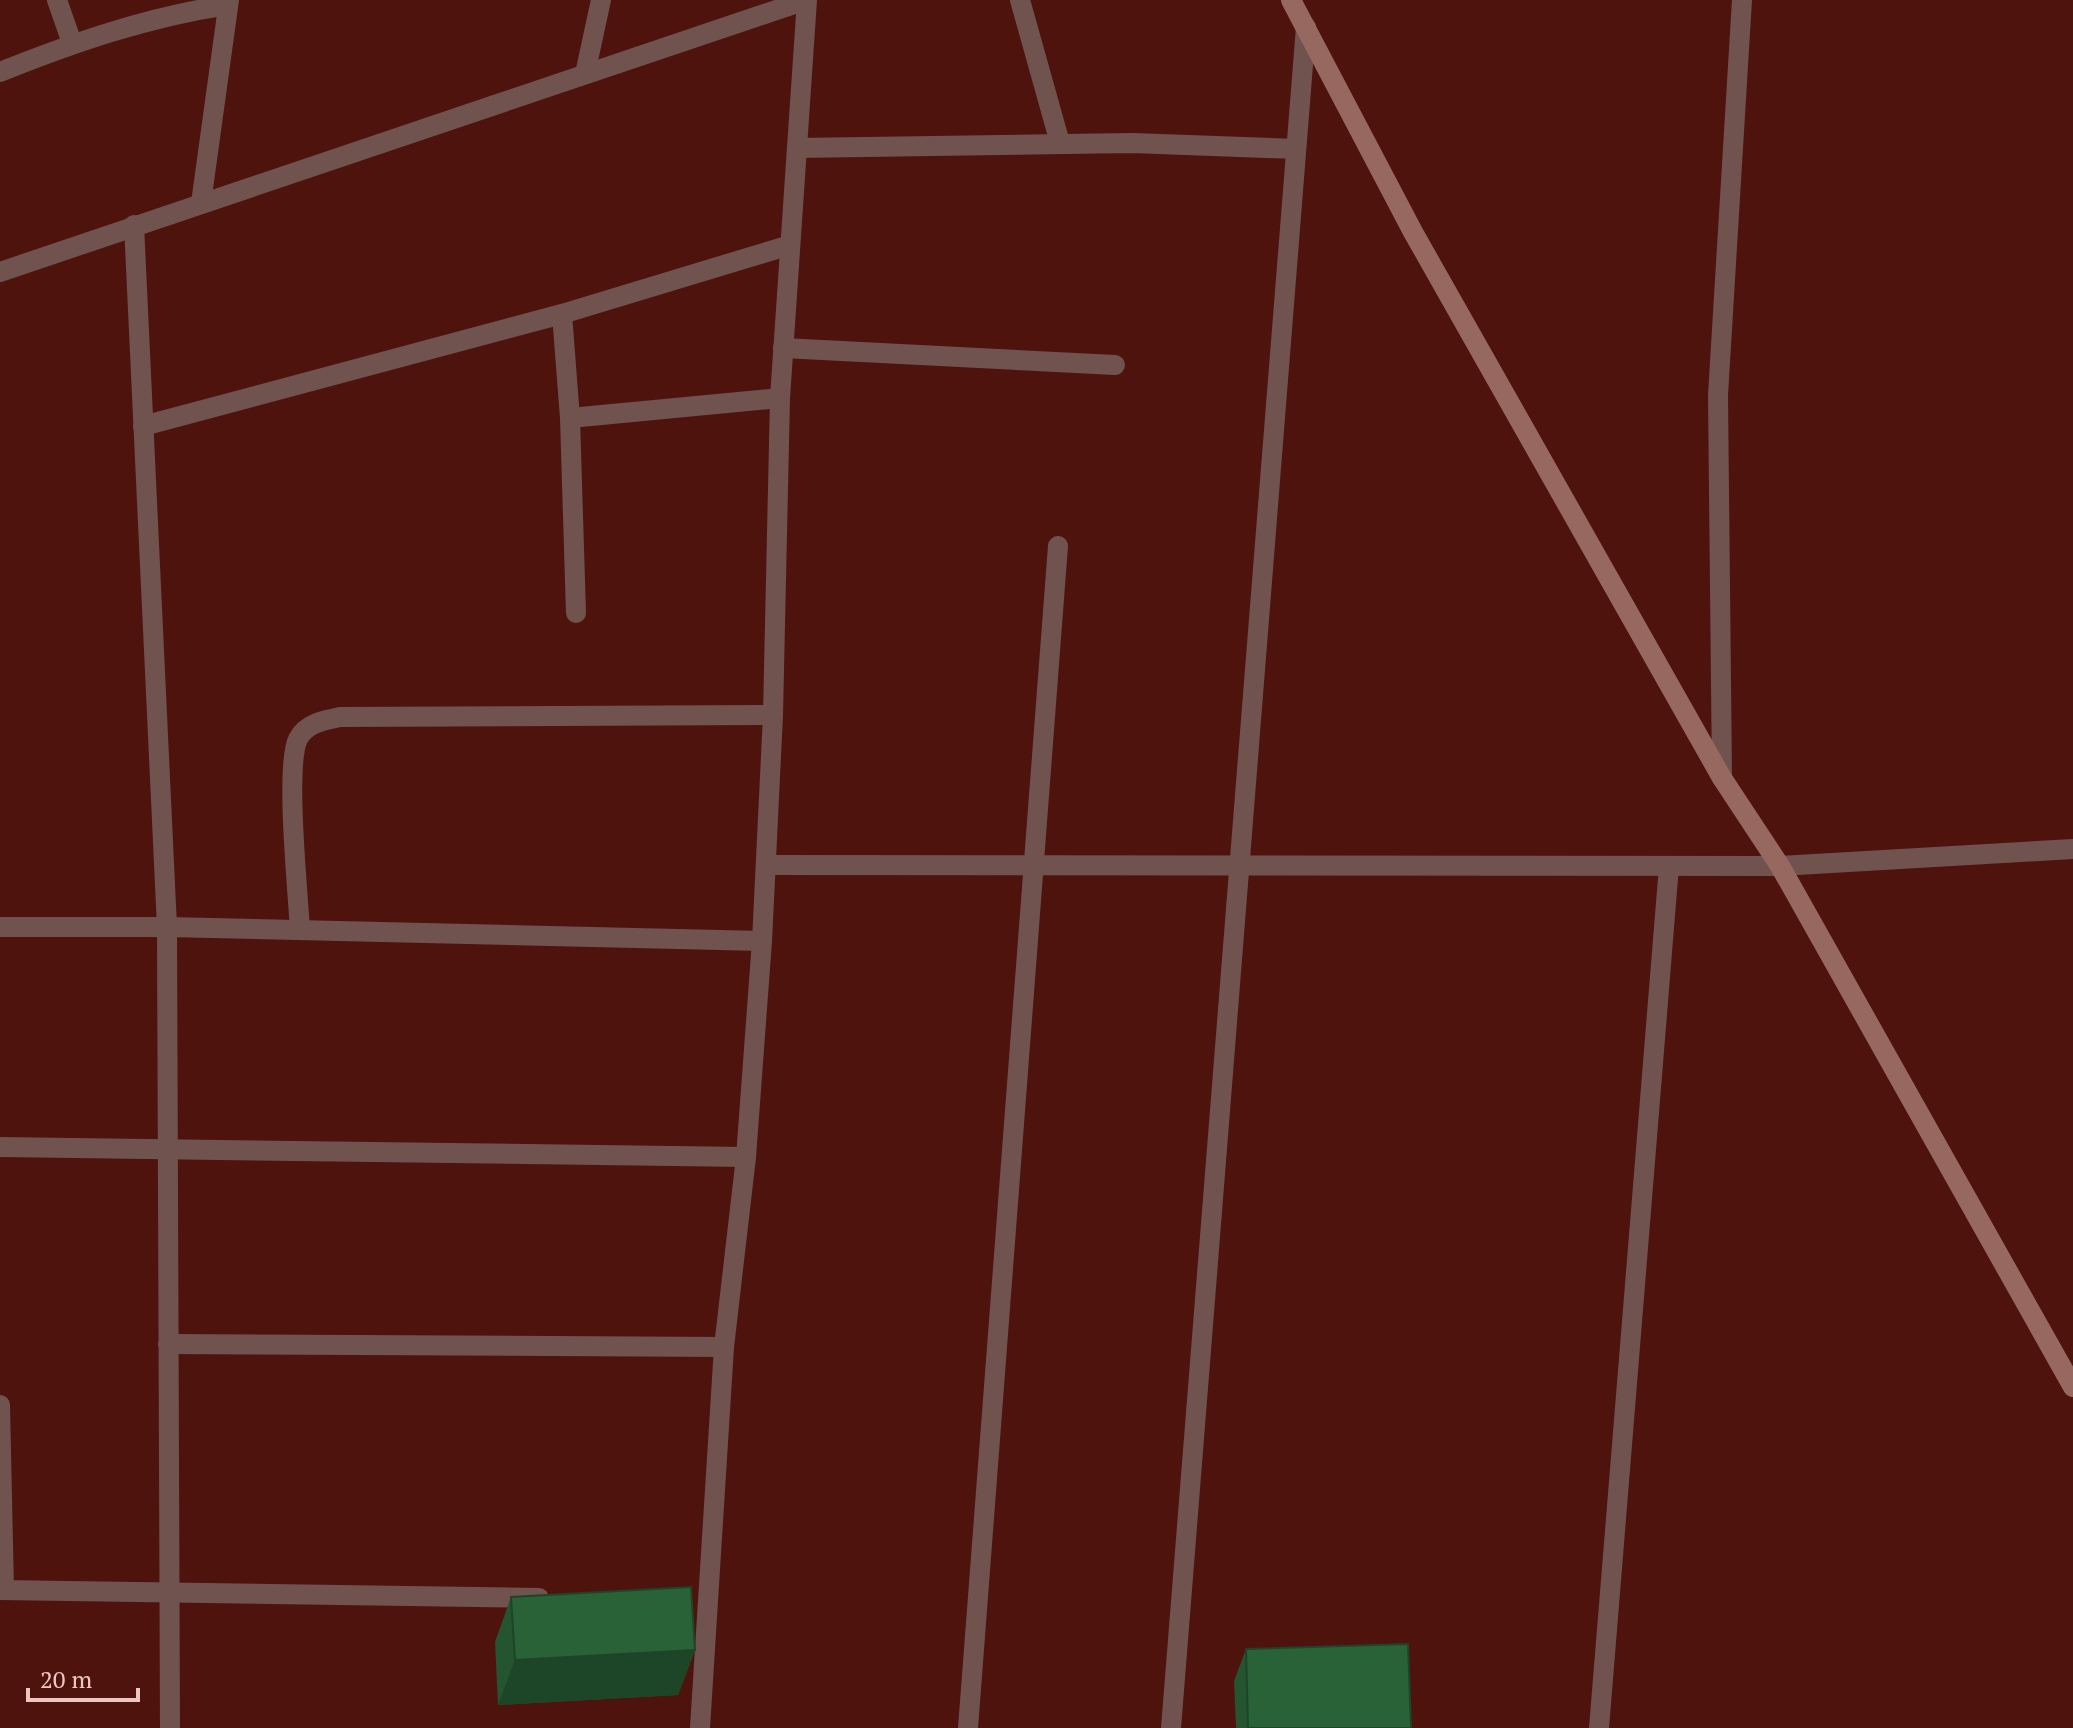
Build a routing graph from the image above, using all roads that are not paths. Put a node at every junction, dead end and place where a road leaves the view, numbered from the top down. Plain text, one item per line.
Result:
1 (57, 0) edge
2 (601, 0) edge
3 (807, 0) edge
4 (1020, 0) edge
5 (1291, 0) edge
6 (1742, 0) edge
7 (228, 3) edge
8 (1306, 27) junction
9 (72, 43) junction
10 (0, 72) edge
11 (585, 74) junction
12 (1060, 143) junction
13 (797, 148) junction
14 (1296, 149) junction
15 (201, 203) junction
16 (134, 225) junction
17 (790, 245) junction
18 (0, 272) edge
19 (562, 314) junction
20 (783, 348) junction
21 (1115, 365) dead end
22 (780, 398) junction
23 (570, 418) junction
24 (143, 426) junction
25 (1058, 546) dead end
26 (576, 613) dead end
27 (773, 715) junction
28 (1722, 778) junction
29 (2073, 849) edge
30 (1239, 864) junction
31 (766, 865) junction
32 (1034, 865) junction
33 (1669, 866) junction
34 (1780, 866) junction
35 (0, 927) edge
36 (167, 927) junction
37 (300, 930) junction
38 (762, 941) junction
39 (0, 1147) edge
40 (168, 1149) junction
41 (746, 1157) junction
42 (168, 1344) junction
43 (724, 1347) junction
44 (2073, 1387) edge
45 (0, 1405) edge
46 (2, 1590) edge
47 (169, 1592) junction
48 (564, 1598) edge
49 (170, 1728) edge
50 (700, 1728) edge
51 (968, 1728) edge
52 (1171, 1728) edge
53 (1599, 1728) edge

1 - 9 street
2 - 11 street
3 - 11 street
3 - 13 street
4 - 12 street
5 - 8 main road
6 - 28 street
7 - 9 street
7 - 15 street
8 - 14 street
8 - 28 main road
9 - 10 street
11 - 15 street
12 - 13 street
12 - 14 street
13 - 17 street
14 - 30 street
15 - 16 street
16 - 18 street
16 - 24 street
17 - 19 street
17 - 20 street
19 - 23 street
19 - 24 street
20 - 21 street
20 - 22 street
22 - 23 street
22 - 27 street
23 - 26 street
24 - 36 street
25 - 32 street
27 - 31 street
27 - 37 street
28 - 34 main road
29 - 34 street
30 - 32 street
30 - 33 street
30 - 52 street
31 - 32 street
31 - 38 street
32 - 51 street
33 - 34 street
33 - 53 street
34 - 44 main road
35 - 36 street
36 - 37 street
36 - 40 street
37 - 38 street
38 - 41 street
39 - 40 street
40 - 41 street
40 - 42 street
41 - 43 street
42 - 43 street
42 - 47 street
43 - 50 street
45 - 46 street
46 - 47 street
47 - 48 street
47 - 49 street

